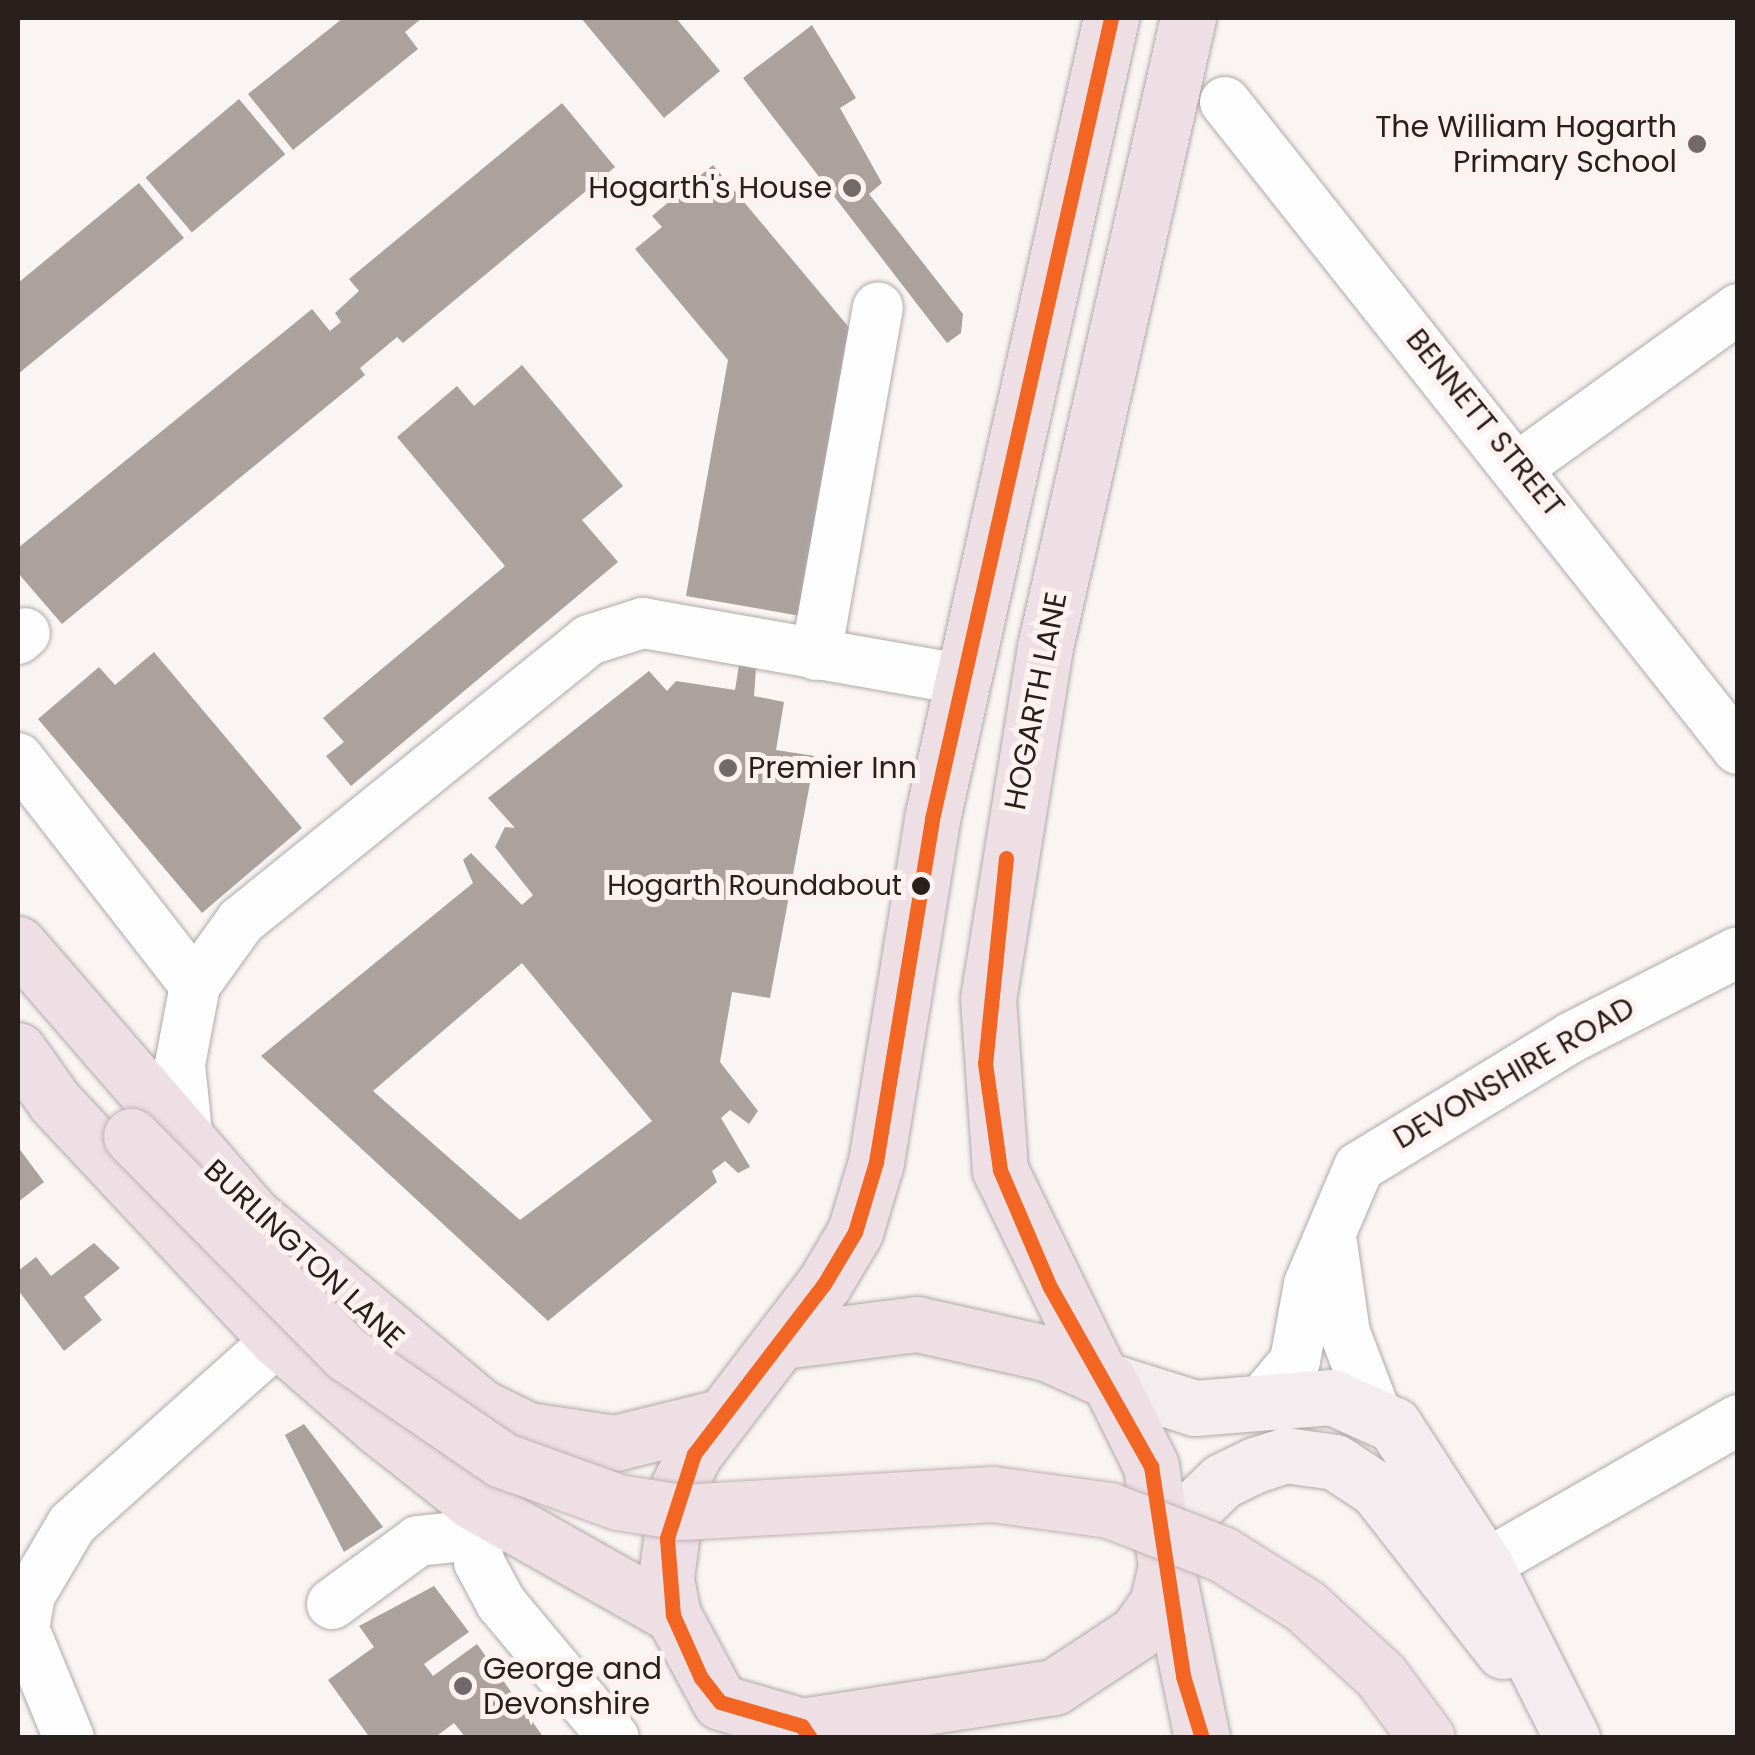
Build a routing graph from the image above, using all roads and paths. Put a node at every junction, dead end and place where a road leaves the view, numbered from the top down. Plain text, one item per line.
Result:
1 (1111, 18) edge
2 (1188, 18) edge
3 (1225, 102) dead end
4 (878, 306) dead end
5 (1738, 309) edge
6 (1521, 465) junction
7 (816, 655) junction
8 (965, 680) junction
9 (1738, 749) edge
10 (18, 758) edge
11 (18, 944) edge
12 (1738, 952) edge
13 (195, 985) junction
14 (18, 1000) edge
15 (18, 1050) edge
16 (188, 1143) junction
17 (1330, 1233) junction
18 (278, 1340) junction
19 (783, 1341) junction
20 (1104, 1377) junction
21 (1266, 1396) junction
22 (1375, 1411) junction
23 (719, 1417) junction
24 (1738, 1420) edge
25 (473, 1518) junction
26 (1164, 1552) junction
27 (1485, 1565) junction
28 (332, 1604) dead end
29 (673, 1615) junction
30 (719, 1720) edge
31 (800, 1731) edge
32 (1568, 1732) edge
33 (69, 1738) edge
34 (614, 1738) edge
35 (1202, 1738) edge
36 (1427, 1738) edge

1 - 8 highway
2 - 20 highway, HOGARTH LANE
3 - 6 street, BENNETT STREET
4 - 7 street
5 - 6 street
6 - 9 street, BENNETT STREET
7 - 8 street
7 - 13 street
8 - 19 highway
10 - 13 street
11 - 16 highway, BURLINGTON LANE
12 - 17 street, DEVONSHIRE ROAD
13 - 16 street
14 - 36 highway, bridge
15 - 18 highway
16 - 23 highway, BURLINGTON LANE
17 - 21 street, DEVONSHIRE ROAD
17 - 22 street, DEVONSHIRE ROAD
18 - 25 highway
18 - 33 street
19 - 20 highway
19 - 23 highway
20 - 21 main road
20 - 26 highway
21 - 22 main road
22 - 27 main road
23 - 29 highway
24 - 27 street
25 - 28 street
25 - 29 highway
25 - 34 street
26 - 31 highway
26 - 32 main road
26 - 35 highway
27 - 32 main road
29 - 30 highway
30 - 31 highway

